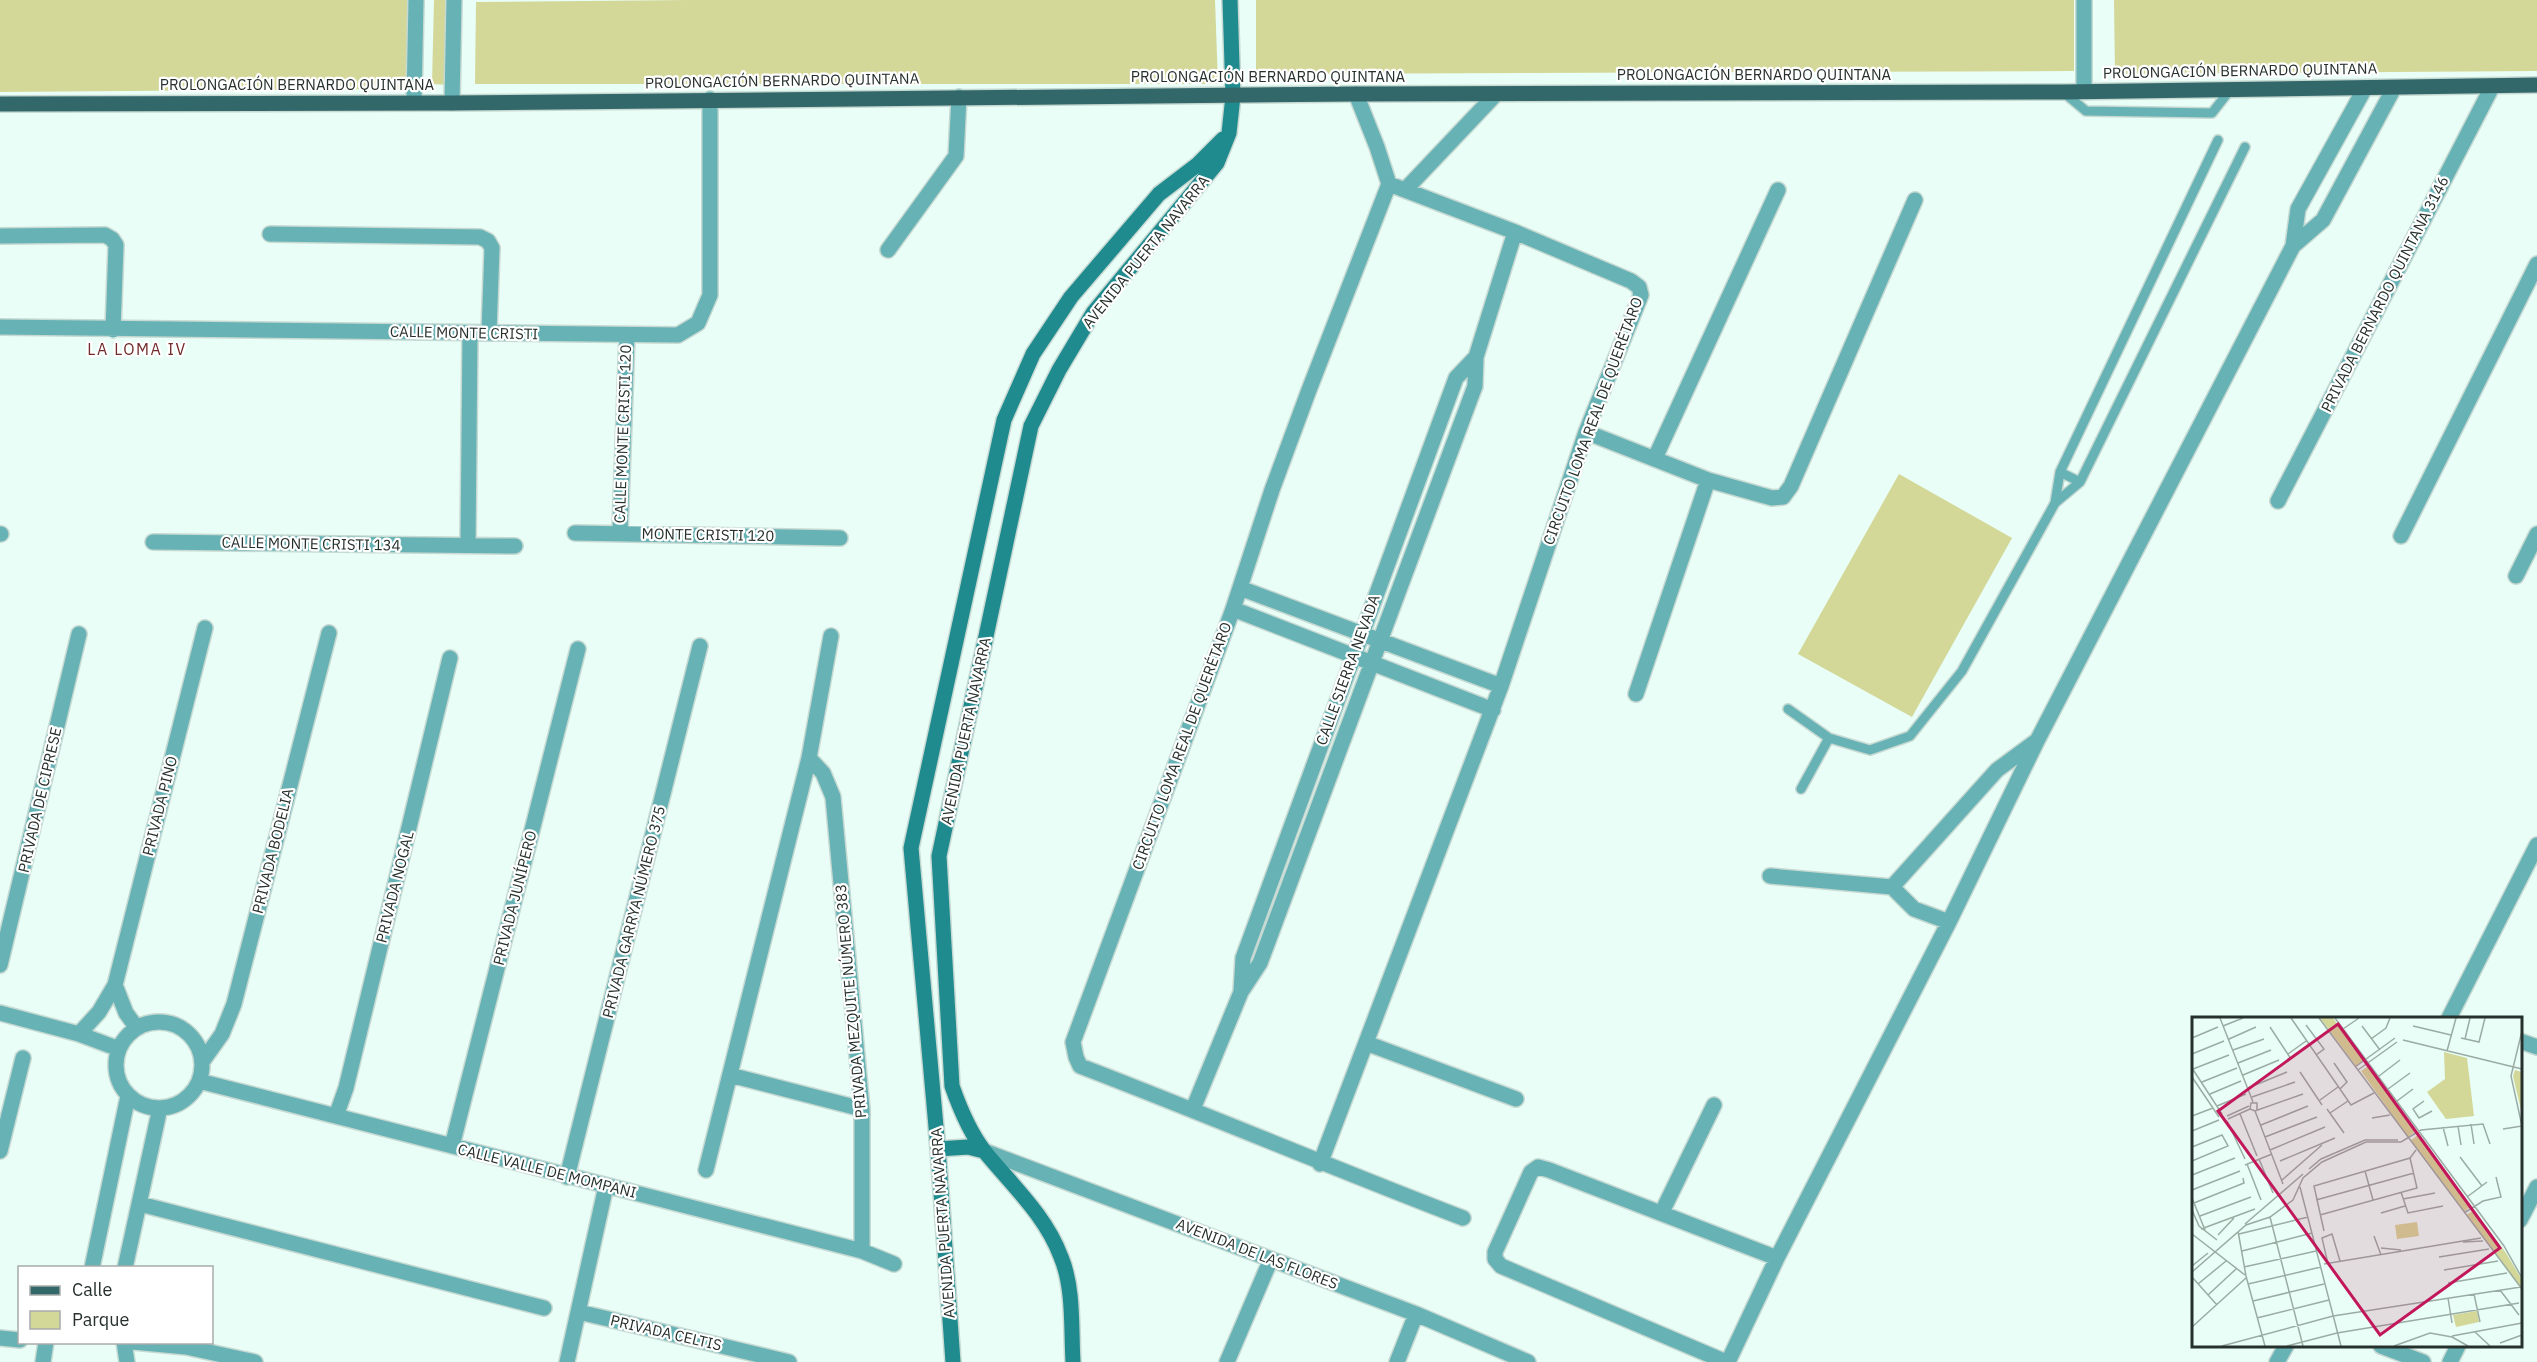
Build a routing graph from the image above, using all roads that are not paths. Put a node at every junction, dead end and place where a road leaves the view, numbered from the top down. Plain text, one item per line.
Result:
1 (416, 0) edge
2 (454, 0) edge
3 (1230, 0) edge
4 (2084, 0) edge
5 (2537, 86) edge
6 (2492, 87) junction
7 (2365, 88) junction
8 (2394, 88) junction
9 (2230, 90) junction
10 (2084, 91) junction
11 (2063, 92) junction
12 (1356, 94) junction
13 (1496, 94) junction
14 (1233, 96) junction
15 (959, 97) junction
16 (710, 99) junction
17 (414, 102) junction
18 (452, 103) junction
19 (0, 104) edge
20 (1229, 133) junction
21 (2218, 140) dead end
22 (2246, 147) dead end
23 (1389, 184) junction
24 (1405, 190) junction
25 (1778, 190) dead end
26 (1915, 200) dead end
27 (1515, 232) junction
28 (270, 234) dead end
29 (0, 236) edge
30 (2292, 246) junction
31 (888, 250) dead end
32 (2537, 264) edge
33 (0, 327) edge
34 (113, 330) junction
35 (470, 333) junction
36 (489, 333) junction
37 (627, 336) junction
38 (1476, 357) junction
39 (1586, 432) junction
40 (1655, 458) junction
41 (2060, 472) junction
42 (1708, 480) junction
43 (2080, 482) junction
44 (2278, 501) dead end
45 (2055, 503) junction
46 (620, 532) junction
47 (575, 533) dead end
48 (2537, 534) edge
49 (2401, 536) dead end
50 (840, 538) dead end
51 (153, 542) dead end
52 (468, 545) junction
53 (515, 546) dead end
54 (2516, 576) dead end
55 (1240, 588) junction
56 (967, 592) junction
57 (994, 597) junction
58 (1233, 609) junction
59 (205, 628) dead end
60 (329, 633) dead end
61 (79, 634) dead end
62 (1361, 634) junction
63 (831, 636) dead end
64 (1381, 641) junction
65 (700, 646) dead end
66 (578, 649) dead end
67 (1353, 657) junction
68 (450, 658) dead end
69 (1372, 664) junction
70 (1502, 686) junction
71 (1636, 694) dead end
72 (1788, 709) dead end
73 (1493, 710) junction
74 (1829, 738) junction
75 (2038, 739) junction
76 (809, 758) junction
77 (1801, 789) dead end
78 (2537, 845) edge
79 (1770, 876) dead end
80 (1892, 887) junction
81 (1949, 922) junction
82 (0, 965) edge
83 (115, 985) junction
84 (1241, 992) junction
85 (0, 1013) edge
86 (2454, 1017) edge
87 (137, 1028) junction
88 (79, 1034) junction
89 (2522, 1042) edge
90 (1366, 1043) junction
91 (2537, 1047) edge
92 (119, 1049) junction
93 (23, 1059) dead end
94 (202, 1062) junction
95 (730, 1075) junction
96 (199, 1081) junction
97 (128, 1096) junction
98 (1516, 1099) dead end
99 (1714, 1105) dead end
100 (160, 1108) junction
101 (862, 1109) junction
102 (1193, 1109) junction
103 (336, 1116) junction
104 (452, 1146) junction
105 (938, 1149) junction
106 (0, 1151) edge
107 (984, 1151) junction
108 (1320, 1164) junction
109 (706, 1170) dead end
110 (567, 1177) junction
111 (606, 1186) junction
112 (2537, 1187) edge
113 (140, 1204) junction
114 (1662, 1212) junction
115 (2522, 1216) edge
116 (1463, 1218) dead end
117 (862, 1251) junction
118 (1777, 1258) junction
119 (1271, 1259) junction
120 (894, 1264) dead end
121 (92, 1266) edge
122 (125, 1266) edge
123 (544, 1308) dead end
124 (579, 1312) junction
125 (1416, 1314) junction
126 (0, 1338) edge
127 (18, 1340) edge
128 (46, 1344) edge
129 (124, 1344) edge
130 (154, 1344) edge
131 (2285, 1347) edge
132 (2384, 1347) edge
133 (2458, 1347) edge
134 (43, 1362) edge
135 (127, 1362) edge
136 (255, 1362) edge
137 (567, 1362) edge
138 (789, 1362) edge
139 (953, 1362) edge
140 (1073, 1362) edge
141 (1227, 1362) edge
142 (1397, 1362) edge
143 (1528, 1362) edge
144 (1727, 1362) edge
145 (2277, 1362) edge
146 (2423, 1362) edge
147 (2450, 1362) edge

1 - 17 street
2 - 18 street
3 - 14 street, AVENIDA PUERTA NAVARRA
4 - 10 street
5 - 6 main road, PROLONGACIÓN BERNARDO QUINTANA
6 - 8 main road, PROLONGACIÓN BERNARDO QUINTANA
6 - 44 street, PRIVADA BERNARDO QUINTANA 3146
7 - 8 main road, PROLONGACIÓN BERNARDO QUINTANA
7 - 9 main road, PROLONGACIÓN BERNARDO QUINTANA
7 - 30 street
8 - 30 street
9 - 10 main road, PROLONGACIÓN BERNARDO QUINTANA
9 - 11 lane
10 - 11 main road, PROLONGACIÓN BERNARDO QUINTANA
11 - 13 main road, PROLONGACIÓN BERNARDO QUINTANA
12 - 13 main road, PROLONGACIÓN BERNARDO QUINTANA
12 - 14 main road, PROLONGACIÓN BERNARDO QUINTANA
12 - 23 street
13 - 24 street
14 - 15 main road, PROLONGACIÓN BERNARDO QUINTANA
14 - 20 street, AVENIDA PUERTA NAVARRA
15 - 16 main road, PROLONGACIÓN BERNARDO QUINTANA
15 - 31 street
16 - 18 main road, PROLONGACIÓN BERNARDO QUINTANA
16 - 37 street, CALLE MONTE CRISTI
17 - 18 main road, PROLONGACIÓN BERNARDO QUINTANA
17 - 19 main road, PROLONGACIÓN BERNARDO QUINTANA
20 - 56 street, AVENIDA PUERTA NAVARRA
20 - 57 street, AVENIDA PUERTA NAVARRA
21 - 41 lane
22 - 43 lane
23 - 24 street, CIRCUITO LOMA REAL DE QUERÉTARO
23 - 55 street, CIRCUITO LOMA REAL DE QUERÉTARO
24 - 27 street, CIRCUITO LOMA REAL DE QUERÉTARO
25 - 40 street
26 - 42 street
27 - 38 street, CALLE SIERRA NEVADA
27 - 39 street, CIRCUITO LOMA REAL DE QUERÉTARO
28 - 36 street
29 - 34 street
30 - 75 street
32 - 49 street
33 - 34 street, CALLE MONTE CRISTI
34 - 35 street, CALLE MONTE CRISTI
35 - 36 street, CALLE MONTE CRISTI
35 - 52 street
36 - 37 street, CALLE MONTE CRISTI
37 - 46 street, CALLE MONTE CRISTI 120
38 - 62 street, CALLE SIERRA NEVADA
38 - 64 street, CALLE SIERRA NEVADA
39 - 40 street
39 - 70 street, CIRCUITO LOMA REAL DE QUERÉTARO
40 - 42 street
41 - 43 lane
41 - 45 lane
42 - 71 street
43 - 45 lane
45 - 74 lane
46 - 47 street, MONTE CRISTI 120
46 - 50 street, MONTE CRISTI 120
48 - 54 street
51 - 52 street, CALLE MONTE CRISTI 134
52 - 53 street, CALLE MONTE CRISTI 134
55 - 58 street, CIRCUITO LOMA REAL DE QUERÉTARO
55 - 62 street
56 - 57 street
56 - 105 street, AVENIDA PUERTA NAVARRA
57 - 107 street, AVENIDA PUERTA NAVARRA
58 - 67 street
58 - 102 street, CIRCUITO LOMA REAL DE QUERÉTARO
59 - 83 street, PRIVADA PINO
60 - 94 street, PRIVADA BODELIA
61 - 82 street, PRIVADA DE CIPRESE
62 - 64 street
62 - 67 street, CALLE SIERRA NEVADA
63 - 76 street
64 - 69 street, CALLE SIERRA NEVADA
64 - 70 street
65 - 110 street, PRIVADA GARRYA NÚMERO 375
66 - 104 street, PRIVADA JUNÍPERO
67 - 69 street
67 - 84 street, CALLE SIERRA NEVADA
68 - 103 street, PRIVADA NOGAL
69 - 73 street
69 - 84 street, CALLE SIERRA NEVADA
70 - 73 street, CIRCUITO LOMA REAL DE QUERÉTARO
72 - 74 lane
73 - 90 street, CIRCUITO LOMA REAL DE QUERÉTARO
74 - 77 lane
75 - 80 street
75 - 81 street
76 - 95 street
76 - 101 street, PRIVADA MEZQUITE NÚMERO 383
78 - 86 street
79 - 80 street
80 - 81 street
81 - 118 street
83 - 87 street
83 - 88 street, PRIVADA PINO
84 - 102 street, CALLE SIERRA NEVADA
85 - 88 street
87 - 92 street
87 - 94 street
88 - 92 street
89 - 91 street
90 - 98 street
90 - 108 street, CIRCUITO LOMA REAL DE QUERÉTARO
92 - 97 street
93 - 106 street
94 - 96 street
95 - 101 street
95 - 109 street
96 - 100 street
96 - 103 street, CALLE VALLE DE MOMPANI
97 - 100 street
97 - 121 street
99 - 114 street
100 - 113 street
101 - 117 street, PRIVADA MEZQUITE NÚMERO 383
102 - 108 street, CIRCUITO LOMA REAL DE QUERÉTARO
103 - 104 street, CALLE VALLE DE MOMPANI
104 - 110 street, CALLE VALLE DE MOMPANI
105 - 107 street
105 - 139 street, AVENIDA PUERTA NAVARRA
107 - 119 street, AVENIDA DE LAS FLORES
107 - 140 street, AVENIDA PUERTA NAVARRA
108 - 116 street, CIRCUITO LOMA REAL DE QUERÉTARO
110 - 111 street, CALLE VALLE DE MOMPANI
111 - 117 street, CALLE VALLE DE MOMPANI
111 - 124 street
112 - 115 street
113 - 122 street
113 - 123 street
114 - 118 street
114 - 144 street
117 - 120 street, CALLE VALLE DE MOMPANI
118 - 144 street
119 - 125 street, AVENIDA DE LAS FLORES
119 - 141 street
124 - 137 street
124 - 138 street, PRIVADA CELTIS
125 - 142 street
125 - 143 street, AVENIDA DE LAS FLORES
126 - 127 street
128 - 134 street
129 - 135 street
130 - 136 street
131 - 145 street
132 - 146 street
133 - 147 street

